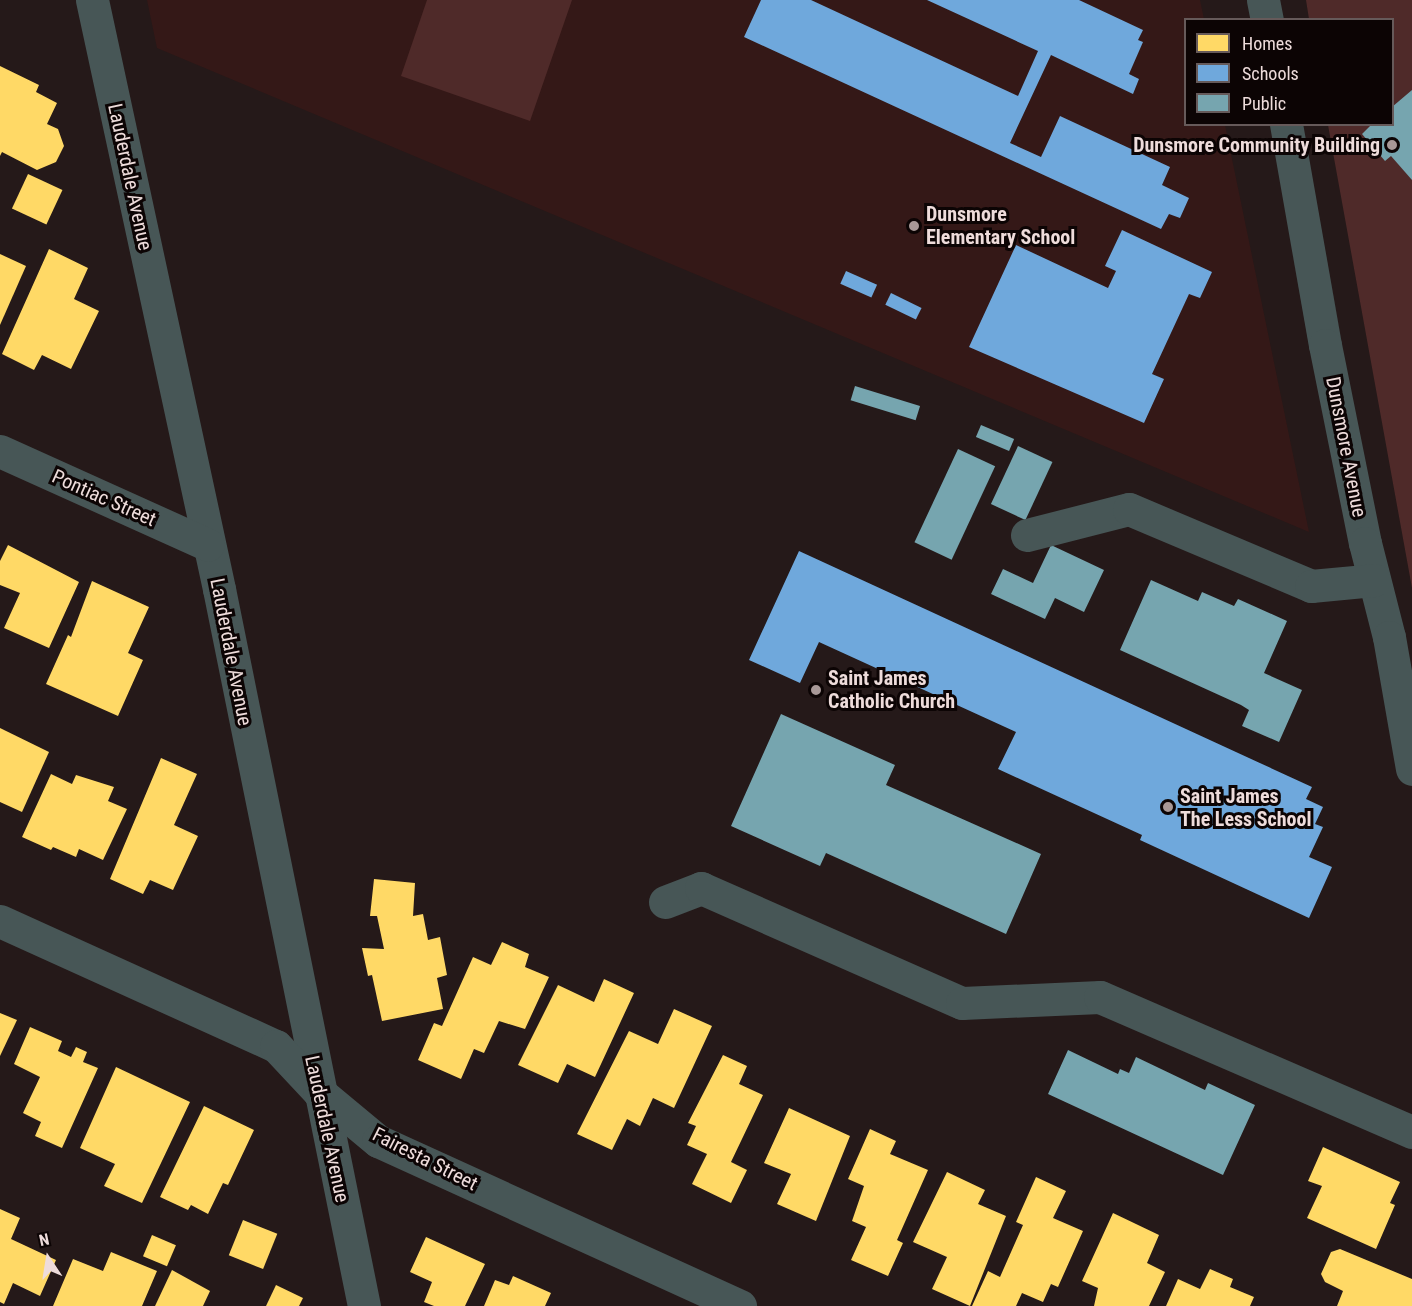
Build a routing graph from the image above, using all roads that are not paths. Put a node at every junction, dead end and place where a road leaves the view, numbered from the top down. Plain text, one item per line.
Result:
1 (92, 0) edge
2 (1263, 0) edge
3 (1267, 18) edge
4 (1286, 126) edge
5 (0, 451) edge
6 (1027, 535) dead end
7 (208, 545) junction
8 (1374, 580) junction
9 (1412, 769) edge
10 (665, 902) dead end
11 (0, 921) edge
12 (319, 1092) junction
13 (1412, 1132) edge
14 (364, 1306) edge
15 (740, 1306) edge

1 - 7 street, Lauderdale Avenue
2 - 3 street
4 - 8 street, Dunsmore Avenue
5 - 7 street, Pontiac Street
6 - 8 street
7 - 12 street, Lauderdale Avenue
8 - 9 street, Dunsmore Avenue
10 - 13 street
11 - 12 street, Fairesta Street
12 - 14 street, Lauderdale Avenue
12 - 15 street, Fairesta Street

